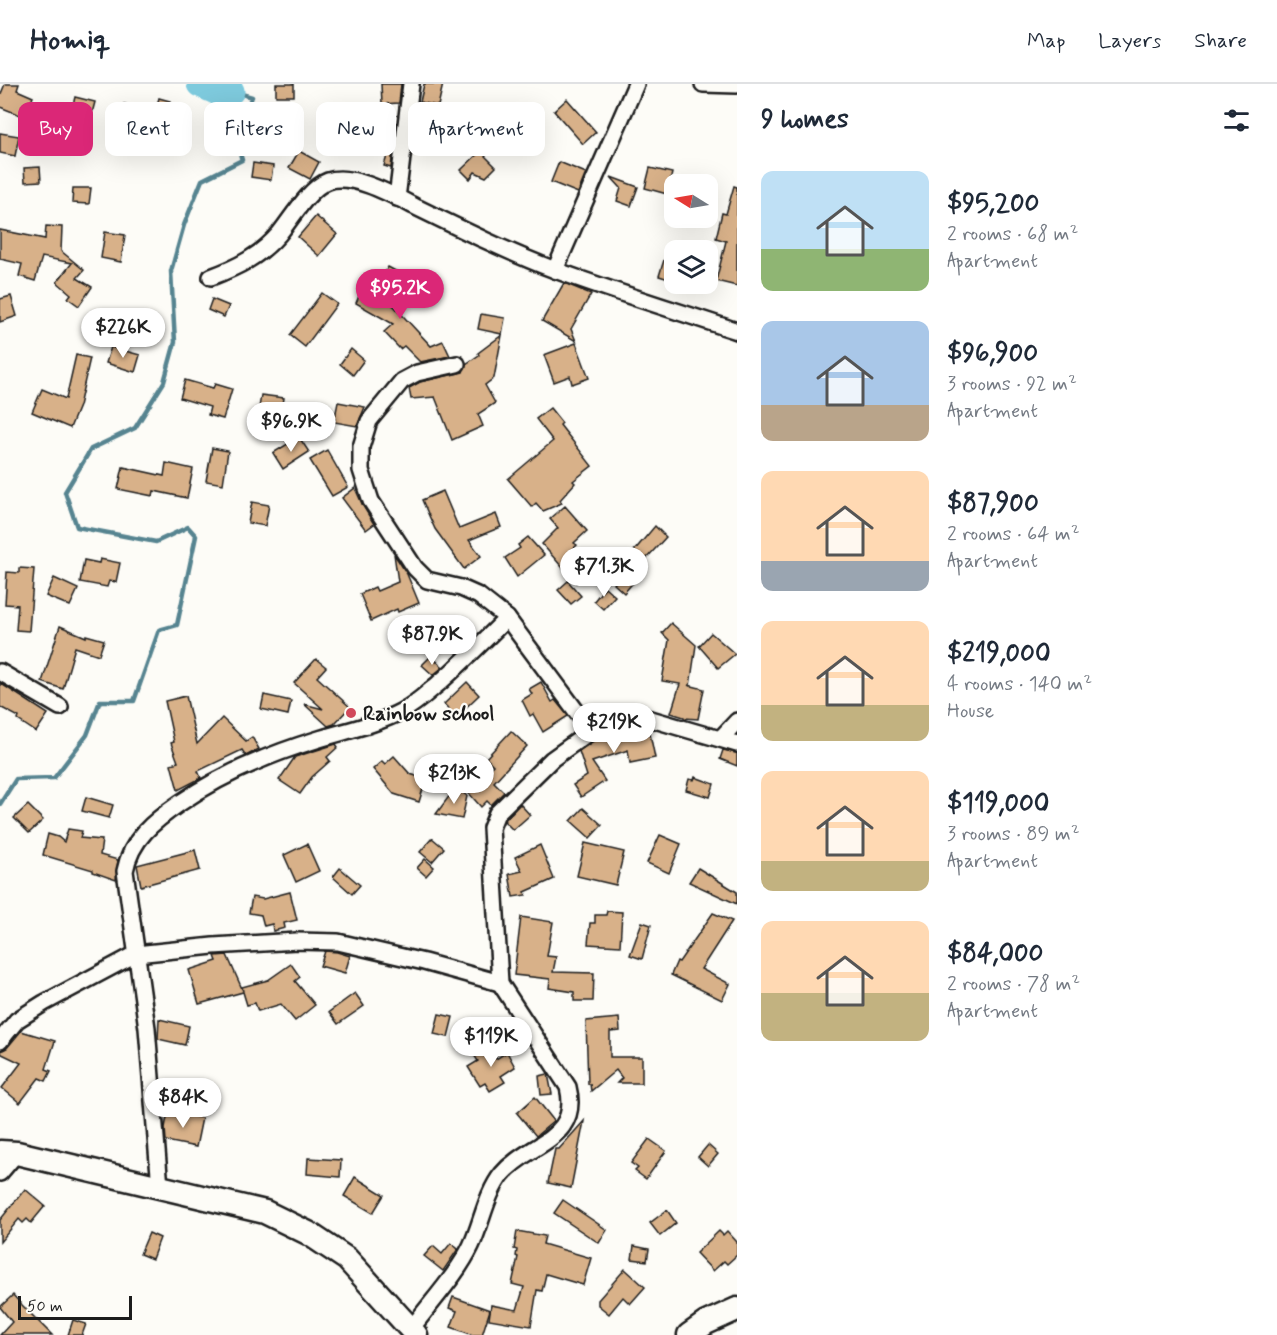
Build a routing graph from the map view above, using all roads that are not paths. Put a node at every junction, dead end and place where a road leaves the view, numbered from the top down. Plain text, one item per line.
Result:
1 (411, 84) edge
2 (636, 84) edge
3 (703, 84) edge
4 (737, 85) edge
5 (397, 198) junction
6 (555, 270) junction
7 (211, 277) dead end
8 (737, 332) edge
9 (457, 364) dead end
10 (507, 618) junction
11 (0, 672) edge
12 (60, 707) dead end
13 (737, 721) edge
14 (591, 731) junction
15 (721, 738) junction
16 (737, 744) edge
17 (136, 954) junction
18 (500, 983) junction
19 (0, 1041) edge
20 (9, 1152) edge
21 (0, 1173) edge
22 (160, 1187) junction
23 (737, 1310) edge
24 (414, 1331) edge
25 (689, 1335) edge

1 - 5 street
2 - 6 street
3 - 4 street
5 - 6 street
5 - 7 street
6 - 8 street
9 - 10 street
10 - 14 street
10 - 17 street
11 - 12 street
13 - 15 street
14 - 15 street
14 - 18 street
15 - 16 street
17 - 18 street
17 - 19 street
17 - 22 street
18 - 24 street
20 - 21 street
20 - 22 street
22 - 24 street
23 - 25 street

